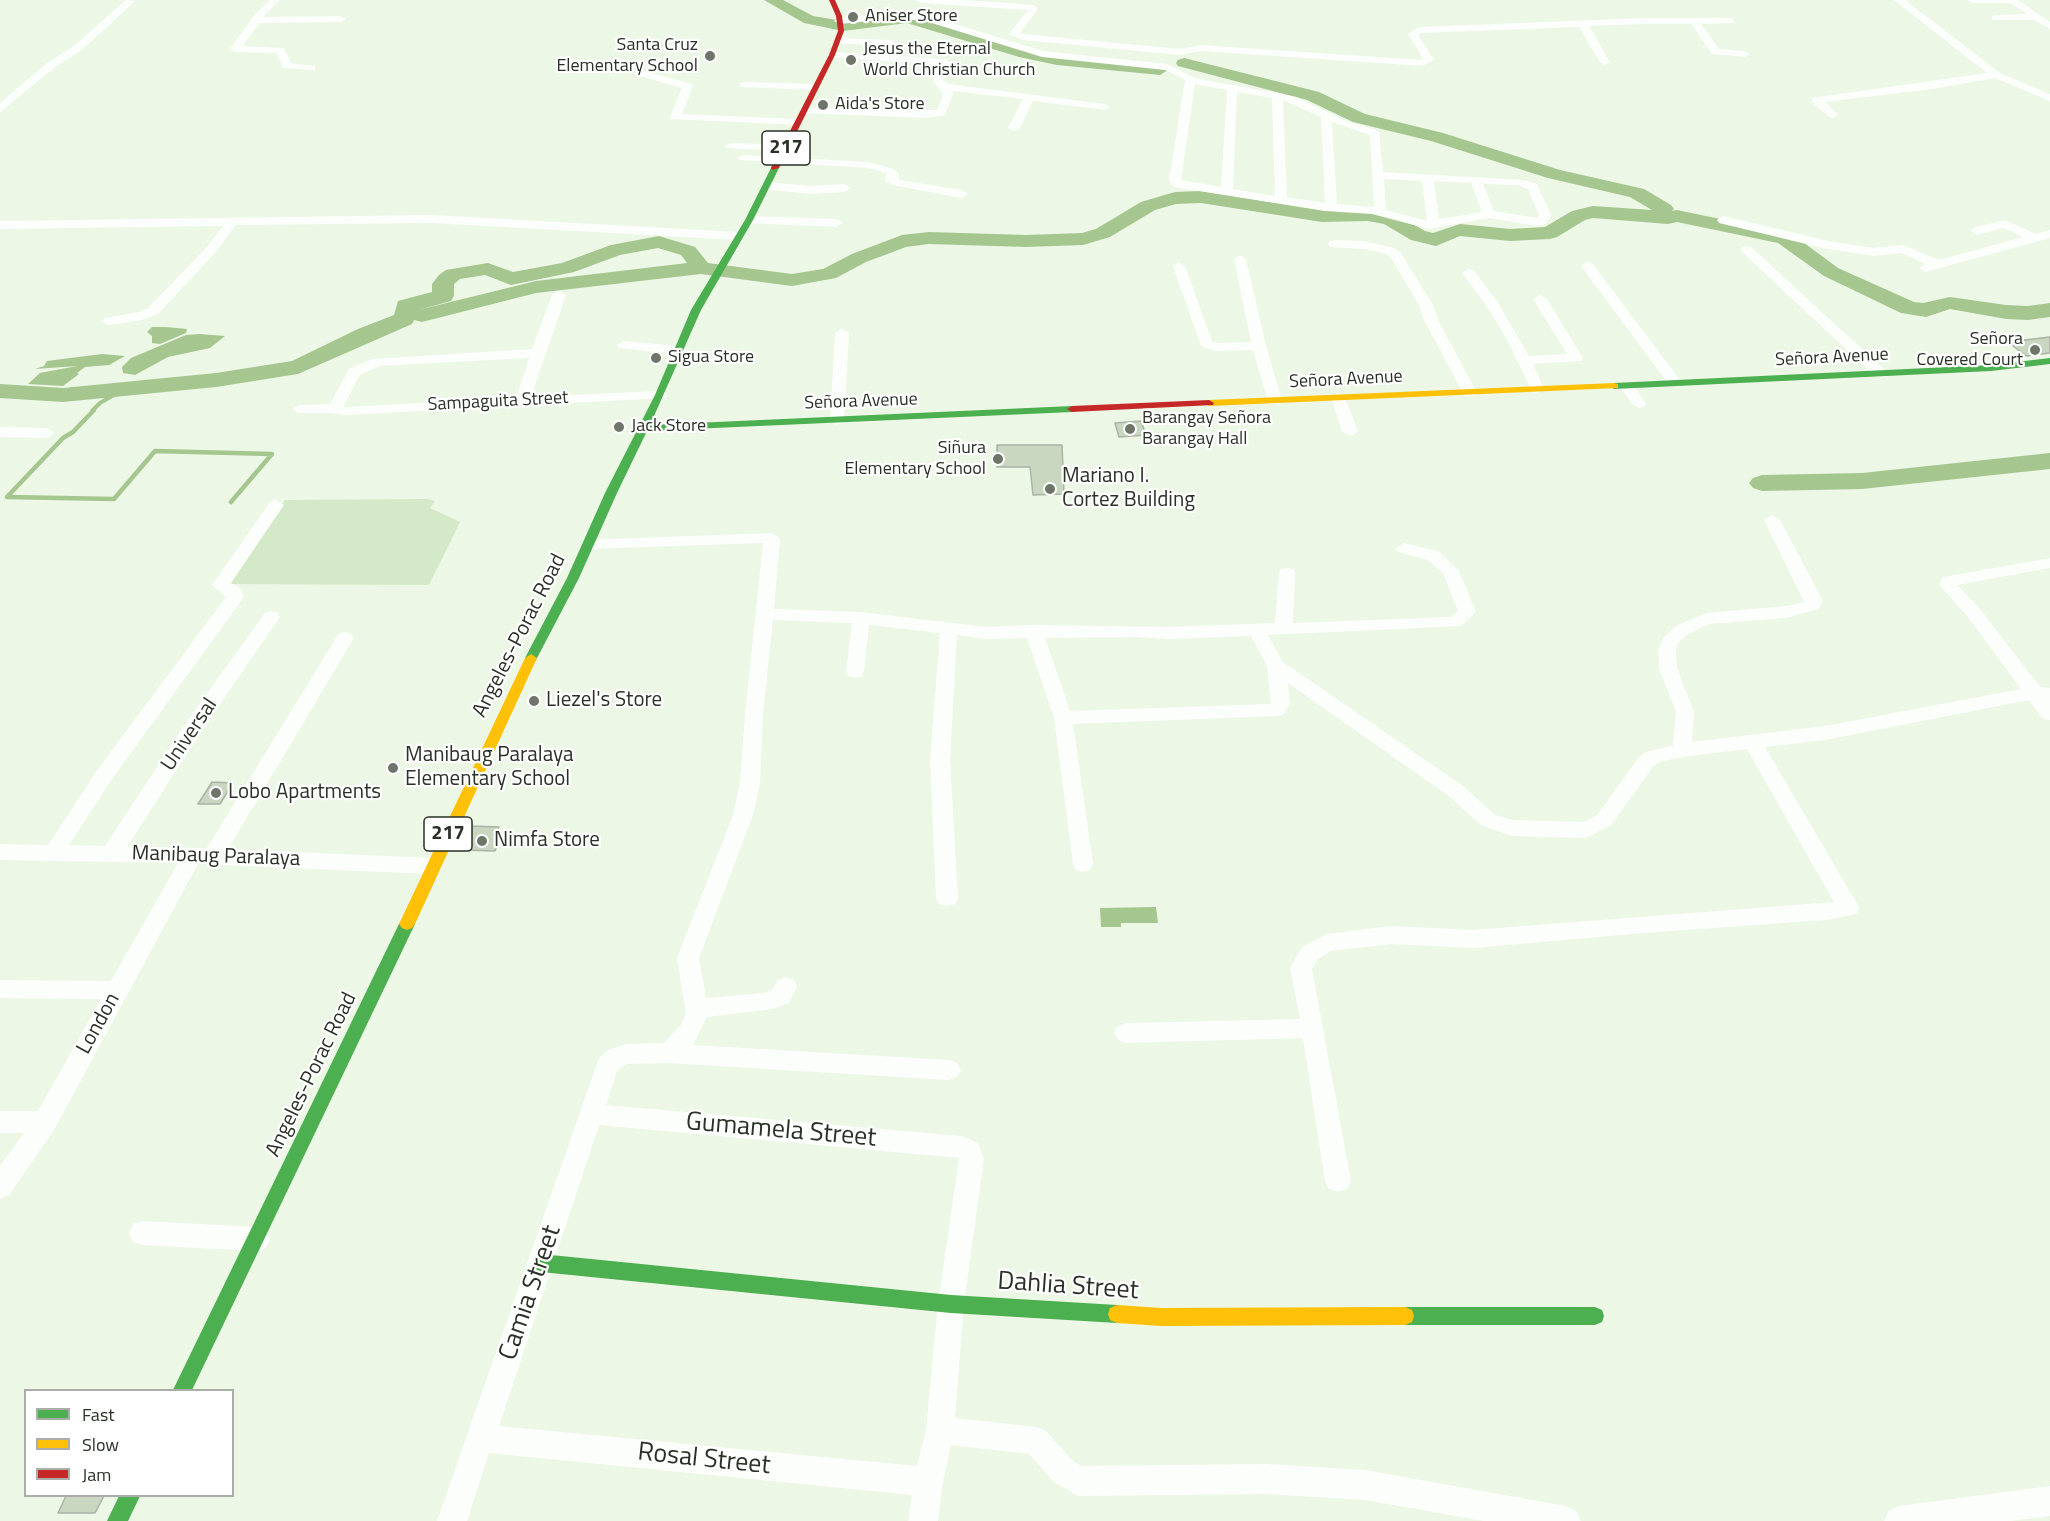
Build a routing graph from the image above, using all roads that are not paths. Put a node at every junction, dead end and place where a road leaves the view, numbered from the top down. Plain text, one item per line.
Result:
1 (275, 0) edge
2 (832, 0) edge
3 (921, 0) edge
4 (1899, 0) edge
5 (1972, 0) edge
6 (2012, 0) edge
7 (130, 1) edge
8 (1015, 3) edge
9 (2036, 16) junction
10 (1995, 18) dead end
11 (341, 19) dead end
12 (257, 20) junction
13 (1694, 21) junction
14 (1730, 21) dead end
15 (1582, 23) junction
16 (2050, 26) edge
17 (839, 29) junction
18 (891, 43) dead end
19 (1745, 54) dead end
20 (832, 55) junction
21 (1605, 62) dead end
22 (311, 68) dead end
23 (641, 73) dead end
24 (1996, 75) junction
25 (1190, 80) junction
26 (744, 85) dead end
27 (816, 87) junction
28 (945, 87) junction
29 (1233, 87) junction
30 (2047, 95) edge
31 (1277, 96) junction
32 (1029, 97) junction
33 (1, 107) edge
34 (1105, 107) dead end
35 (1833, 115) dead end
36 (801, 116) junction
37 (1326, 116) junction
38 (1014, 128) dead end
39 (731, 146) dead end
40 (783, 154) junction
41 (743, 158) dead end
42 (1377, 175) junction
43 (1427, 177) junction
44 (1476, 180) junction
45 (766, 186) junction
46 (845, 188) dead end
47 (1227, 190) junction
48 (962, 194) dead end
49 (1281, 198) junction
50 (1331, 207) junction
51 (1380, 211) junction
52 (1489, 214) junction
53 (749, 220) junction
54 (1723, 220) dead end
55 (232, 222) junction
56 (837, 223) dead end
57 (0, 225) edge
58 (1434, 225) junction
59 (1977, 231) dead end
60 (2050, 234) edge
61 (738, 236) junction
62 (2034, 238) junction
63 (1334, 244) dead end
64 (1747, 250) dead end
65 (1240, 259) dead end
66 (1937, 264) junction
67 (1179, 266) dead end
68 (1587, 266) dead end
69 (1921, 269) dead end
70 (1468, 273) dead end
71 (559, 295) dead end
72 (1539, 299) dead end
73 (110, 321) dead end
74 (842, 333) dead end
75 (624, 345) dead end
76 (1259, 346) junction
77 (677, 350) junction
78 (538, 353) junction
79 (1524, 360) junction
80 (2050, 361) edge
81 (1881, 374) junction
82 (1675, 383) junction
83 (1627, 386) junction
84 (1537, 388) junction
85 (1470, 393) junction
86 (660, 395) junction
87 (1338, 397) junction
88 (522, 401) junction
89 (1275, 401) junction
90 (1639, 404) dead end
91 (299, 409) dead end
92 (336, 409) junction
93 (837, 421) junction
94 (644, 428) junction
95 (1350, 431) dead end
96 (0, 432) edge
97 (17, 432) junction
98 (47, 433) dead end
99 (0, 449) edge
100 (276, 505) dead end
101 (1772, 520) dead end
102 (590, 544) junction
103 (1404, 548) dead end
104 (2050, 563) edge
105 (1287, 573) dead end
106 (765, 614) junction
107 (270, 617) dead end
108 (861, 618) junction
109 (949, 628) junction
110 (1284, 628) junction
111 (1257, 630) junction
112 (1034, 631) junction
113 (345, 638) dead end
114 (1276, 666) junction
115 (855, 672) dead end
116 (2041, 694) edge
117 (2050, 714) edge
118 (1063, 718) junction
119 (1753, 742) junction
120 (1682, 750) junction
121 (0, 852) edge
122 (54, 852) junction
123 (111, 854) junction
124 (203, 856) junction
125 (1083, 864) dead end
126 (432, 866) junction
127 (947, 898) dead end
128 (786, 986) dead end
129 (0, 989) edge
130 (118, 990) junction
131 (698, 1007) junction
132 (1313, 1028) junction
133 (1126, 1033) dead end
134 (668, 1053) junction
135 (949, 1070) dead end
136 (592, 1114) junction
137 (0, 1122) edge
138 (45, 1122) junction
139 (1338, 1181) dead end
140 (0, 1187) edge
141 (142, 1233) dead end
142 (257, 1239) junction
143 (541, 1263) junction
144 (951, 1304) junction
145 (1595, 1316) dead end
146 (182, 1389) edge
147 (940, 1430) junction
148 (480, 1438) junction
149 (928, 1482) junction
150 (129, 1497) edge
151 (2050, 1500) edge
152 (117, 1521) edge
153 (452, 1521) edge
154 (923, 1521) edge
155 (1566, 1521) edge
156 (1899, 1521) edge

1 - 12 street
2 - 17 main road
3 - 8 street
4 - 24 street
5 - 6 street
6 - 9 street
7 - 33 street
8 - 15 street
9 - 10 street
9 - 16 street
11 - 12 street
12 - 22 street
13 - 14 street
13 - 15 street
13 - 19 street
15 - 21 street
17 - 18 street
17 - 20 main road, Angeles-Porac Road / 217
17 - 25 street
20 - 27 main road, Angeles-Porac Road / 217
20 - 28 street
23 - 36 street
24 - 30 street
24 - 35 street
25 - 29 street
25 - 47 street
26 - 27 street
27 - 36 main road, Angeles-Porac Road / 217
28 - 32 street
28 - 36 street
29 - 31 street
29 - 47 street
31 - 37 street
31 - 49 street
32 - 34 street
32 - 38 street
36 - 40 main road, Angeles-Porac Road / 217
37 - 42 street
37 - 50 street
39 - 40 street
40 - 41 street
40 - 45 main road, Angeles-Porac Road / 217
40 - 48 street
42 - 43 street
42 - 51 street
43 - 44 street
43 - 58 street
44 - 52 street
44 - 52 street
45 - 46 street
45 - 53 main road, Angeles-Porac Road / 217
47 - 49 street
49 - 50 street
50 - 51 street
51 - 58 street
52 - 58 street
53 - 56 street
53 - 61 main road, Angeles-Porac Road / 217
54 - 66 street
55 - 57 street
55 - 61 street
55 - 73 street
59 - 62 street
60 - 62 street
61 - 77 main road, Angeles-Porac Road / 217
62 - 66 street
63 - 85 street
64 - 81 street
65 - 76 street
66 - 69 street
67 - 76 street
68 - 82 street
70 - 79 street
71 - 78 street
72 - 79 street
74 - 93 street
75 - 77 street
76 - 89 street
77 - 86 main road, Angeles-Porac Road / 217
78 - 88 street
78 - 92 street
79 - 84 street
80 - 81 main road, Señora Avenue
81 - 82 main road, Señora Avenue
82 - 83 main road, Señora Avenue
83 - 84 main road, Señora Avenue
83 - 90 street
84 - 85 main road, Señora Avenue
85 - 87 main road, Señora Avenue
86 - 88 street, Sampaguita Street
86 - 94 main road, Angeles-Porac Road / 217
87 - 89 main road, Señora Avenue
87 - 95 street
88 - 92 street, Sampaguita Street
89 - 93 main road, Señora Avenue
91 - 92 street, Sampaguita Street
93 - 94 main road, Señora Avenue
94 - 102 main road, Angeles-Porac Road / 217
96 - 97 street
97 - 98 street
97 - 99 street
100 - 122 street
101 - 120 street
102 - 106 street
102 - 126 main road, Angeles-Porac Road / 217
103 - 110 street
104 - 116 street
105 - 110 street
106 - 108 street
106 - 131 street
107 - 123 street, Universal
108 - 109 street
108 - 115 street
109 - 112 street
109 - 127 street
110 - 111 street
111 - 112 street
111 - 114 street
112 - 118 street
113 - 124 street, London
114 - 118 street
114 - 120 street
116 - 117 street
116 - 119 street
118 - 125 street
119 - 120 street
119 - 132 street
121 - 122 street, Manibaug Paralaya
122 - 123 street, Manibaug Paralaya
123 - 124 street, Manibaug Paralaya
124 - 126 street, Manibaug Paralaya
124 - 130 street, London
126 - 142 main road, Angeles-Porac Road / 217
128 - 131 street
129 - 130 street
130 - 138 street, London
131 - 134 street
132 - 133 street
132 - 139 street
134 - 135 street
134 - 136 street, Camia Street
136 - 143 street, Camia Street
136 - 144 street, Gumamela Street
137 - 138 street
138 - 140 street, London
141 - 142 street
142 - 146 main road, Angeles-Porac Road / 217
143 - 144 main road, Dahlia Street
143 - 148 street, Camia Street
144 - 145 main road, Dahlia Street
144 - 147 street
147 - 149 street
147 - 155 street
148 - 149 street, Rosal Street
148 - 153 street, Camia Street
149 - 154 street
150 - 152 main road
151 - 156 street

